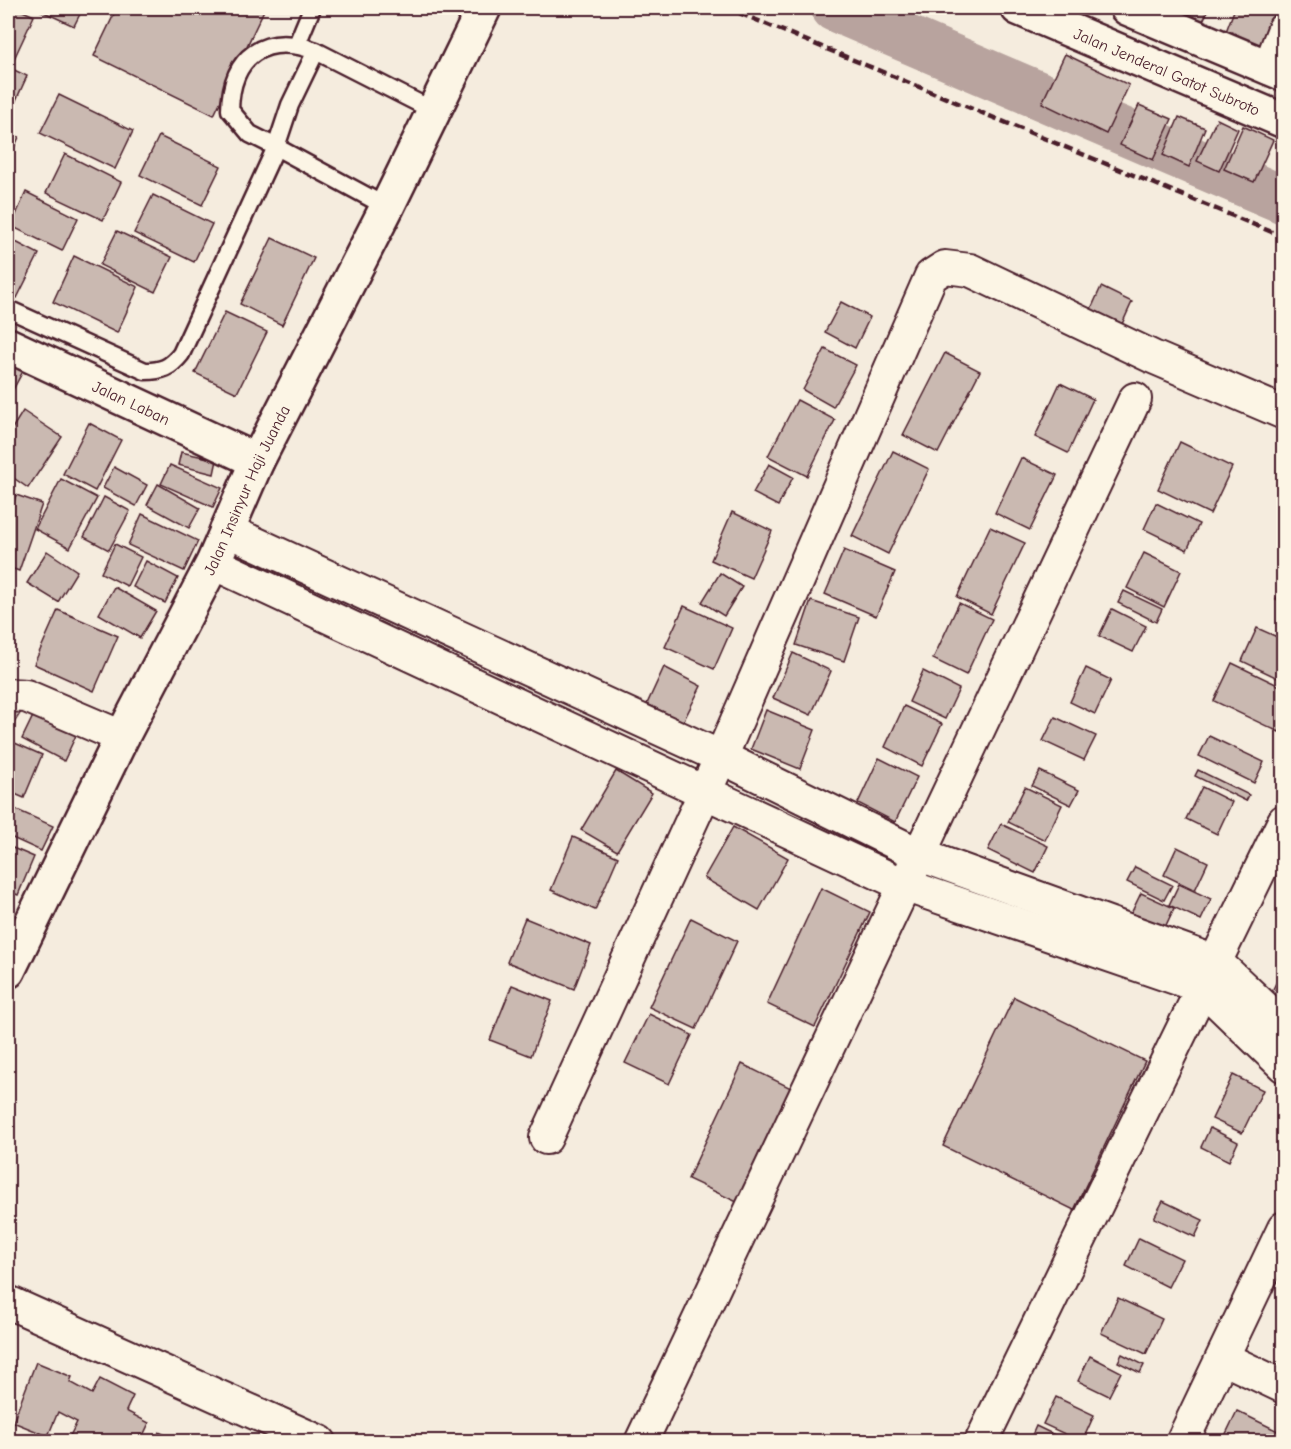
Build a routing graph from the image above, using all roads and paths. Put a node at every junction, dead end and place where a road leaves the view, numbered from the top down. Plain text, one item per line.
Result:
1 (312, 8) edge
2 (484, 8) edge
3 (1018, 8) edge
4 (1127, 8) edge
5 (1284, 29) edge
6 (297, 44) junction
7 (316, 51) junction
8 (1276, 71) edge
9 (434, 111) junction
10 (1284, 121) edge
11 (276, 147) junction
12 (387, 207) junction
13 (8, 309) edge
14 (8, 345) edge
15 (1135, 399) dead end
16 (1284, 413) edge
17 (257, 461) junction
18 (226, 530) junction
19 (213, 563) junction
20 (501, 655) junction
21 (484, 690) junction
22 (8, 695) edge
23 (122, 737) junction
24 (721, 757) junction
25 (705, 791) junction
26 (1284, 821) edge
27 (920, 855) junction
28 (904, 885) junction
29 (8, 971) edge
30 (1209, 974) junction
31 (1284, 1026) edge
32 (1284, 1066) edge
33 (546, 1138) dead end
34 (1284, 1228) edge
35 (8, 1302) edge
36 (1222, 1358) junction
37 (1284, 1387) edge
38 (320, 1442) edge
39 (641, 1442) edge
40 (981, 1442) edge
41 (1182, 1442) edge

1 - 6 lane
2 - 9 street, Jalan Insinyur Haji Juanda
3 - 10 street, Jalan Jenderal Gatot Subroto
4 - 8 street
5 - 8 street
6 - 7 lane
6 - 11 lane
7 - 9 lane
7 - 11 lane
9 - 12 street, Jalan Insinyur Haji Juanda
11 - 12 lane
11 - 13 lane
12 - 17 street, Jalan Insinyur Haji Juanda
14 - 17 street, Jalan Laban
15 - 27 street
16 - 24 street
17 - 18 street, Jalan Insinyur Haji Juanda
18 - 19 street, Jalan Insinyur Haji Juanda
18 - 20 street
19 - 21 street
19 - 23 street, Jalan Insinyur Haji Juanda
20 - 21 street
20 - 24 street
21 - 25 street
22 - 23 street
23 - 29 street, Jalan Insinyur Haji Juanda
24 - 25 street
24 - 27 street
25 - 28 street
25 - 33 street
26 - 30 street
27 - 28 street
27 - 30 street
28 - 30 street
28 - 39 street
30 - 31 street
30 - 32 street
30 - 40 street
34 - 36 street
35 - 38 street
36 - 37 street
36 - 41 street

